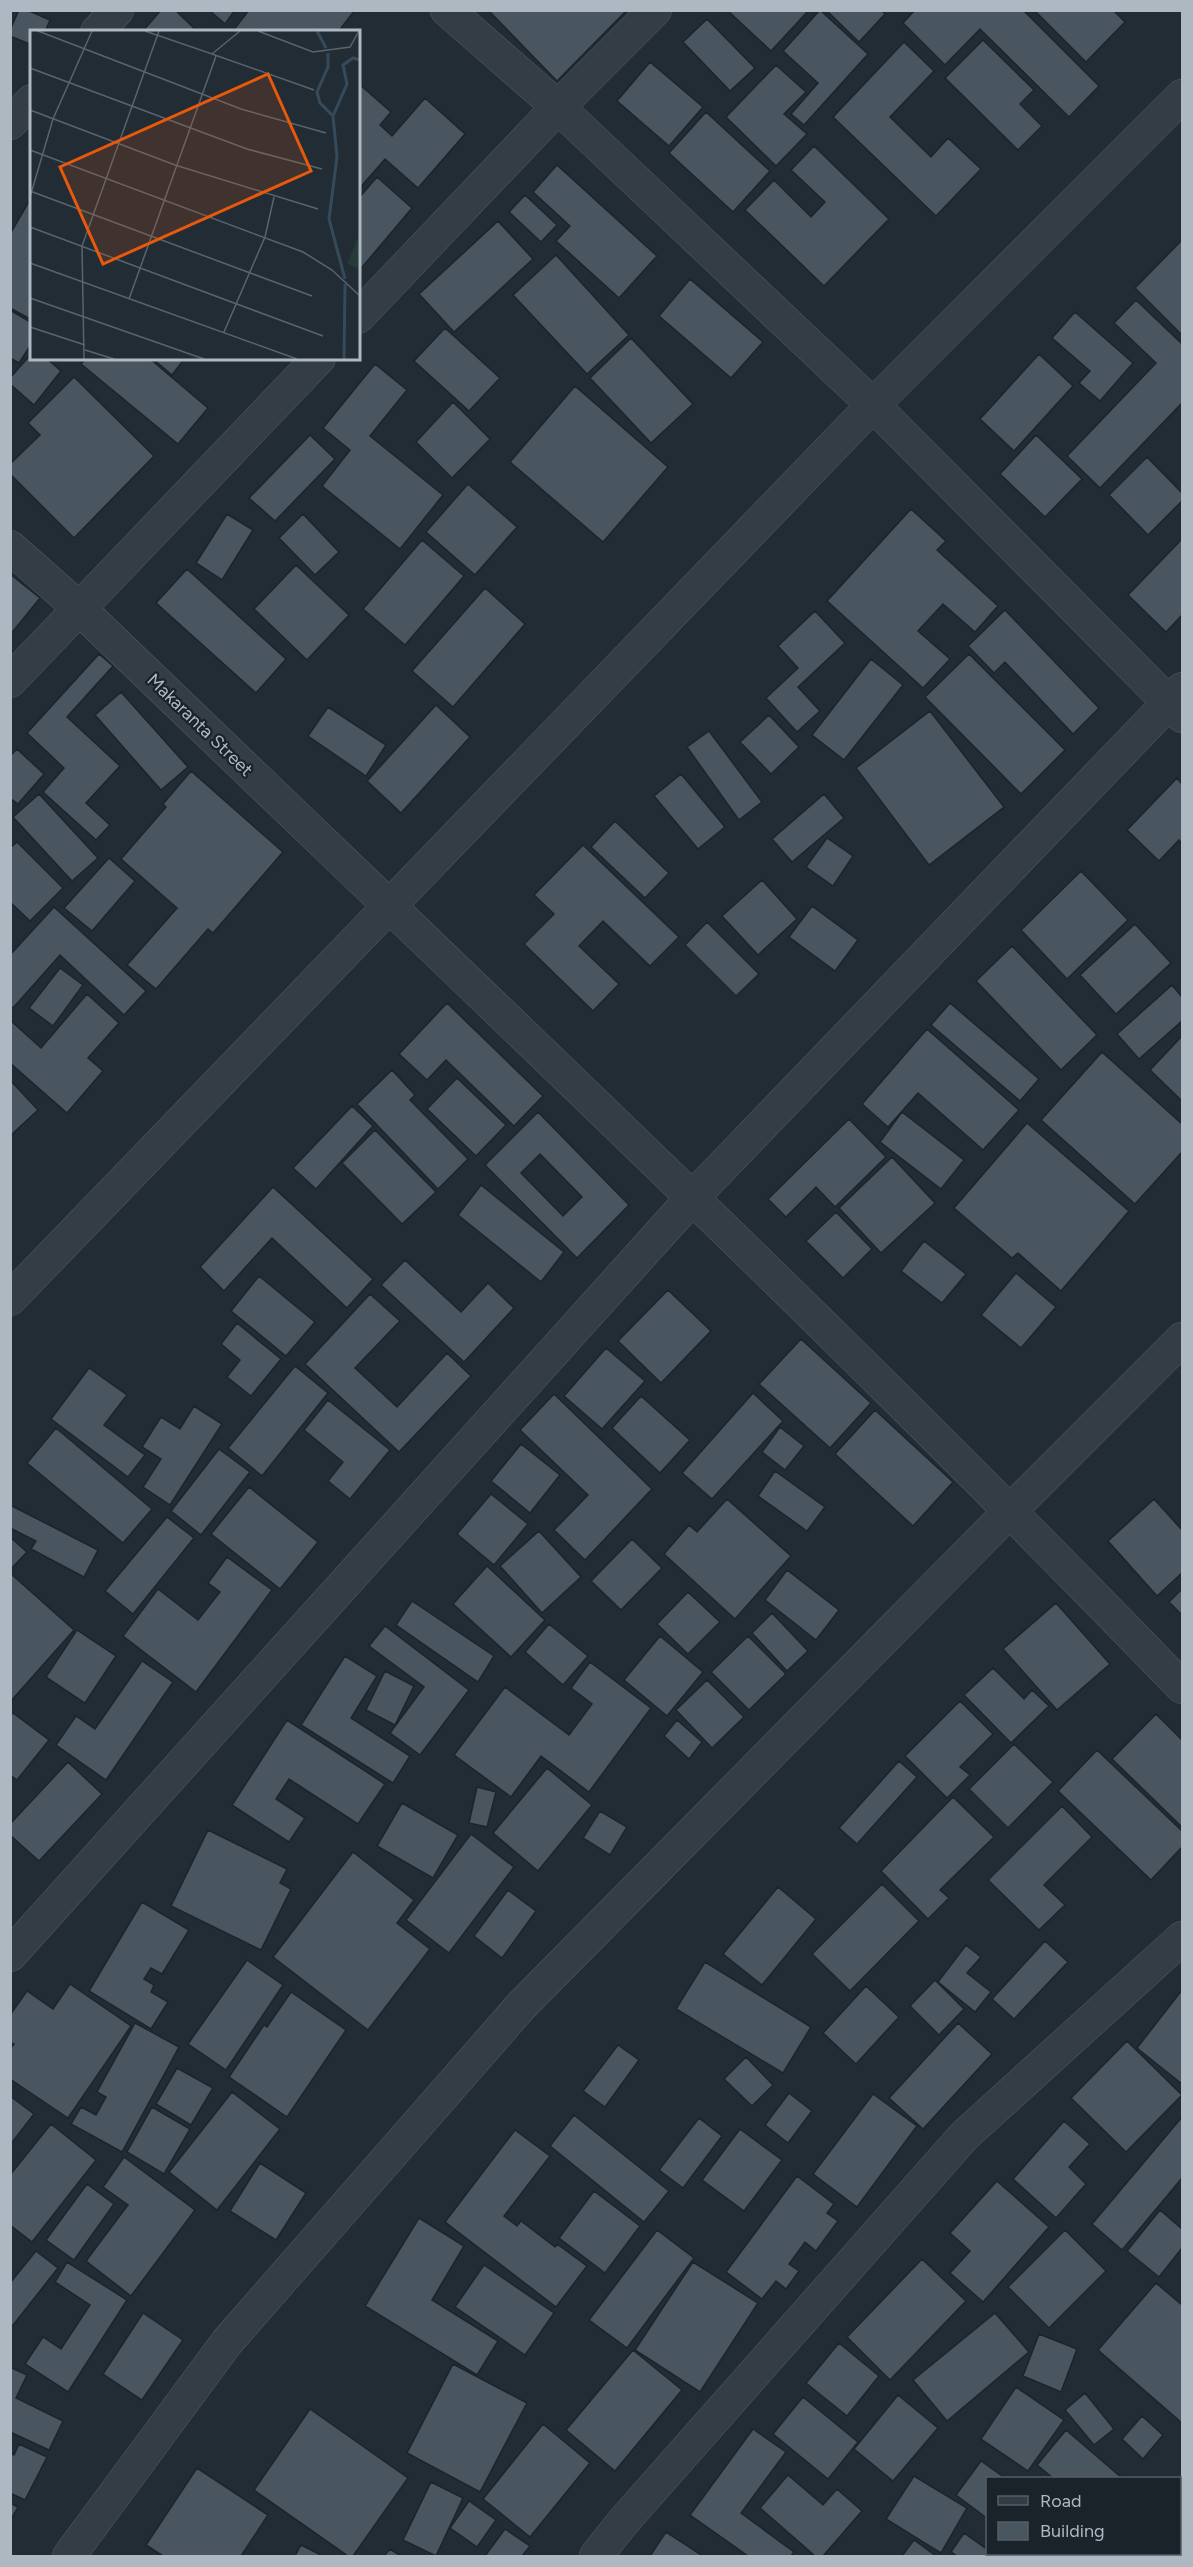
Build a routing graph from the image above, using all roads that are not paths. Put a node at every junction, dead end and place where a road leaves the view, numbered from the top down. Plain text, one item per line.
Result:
1 (117, 10) edge
2 (447, 10) edge
3 (655, 10) edge
4 (99, 30) edge
5 (1182, 96) edge
6 (30, 103) edge
7 (558, 107) junction
8 (10, 123) edge
9 (360, 315) edge
10 (317, 360) edge
11 (873, 405) junction
12 (10, 548) edge
13 (80, 609) junction
14 (10, 681) edge
15 (1178, 702) edge
16 (388, 906) junction
17 (693, 1197) junction
18 (10, 1299) edge
19 (1182, 1340) edge
20 (1011, 1510) junction
21 (1182, 1687) edge
22 (1182, 1938) edge
23 (10, 1955) edge
24 (69, 2556) edge
25 (596, 2556) edge

1 - 4 street
2 - 7 street
3 - 7 street
5 - 11 street
6 - 8 street
7 - 9 street
7 - 11 street
10 - 13 street
11 - 15 street
11 - 16 street
12 - 13 street, Makaranta Street
13 - 14 street
13 - 16 street, Makaranta Street
15 - 17 street
16 - 17 street, Makaranta Street
16 - 18 street
17 - 20 street, Makaranta Street
17 - 23 street
19 - 20 street
20 - 21 street, Makaranta Street
20 - 24 street
22 - 25 street

